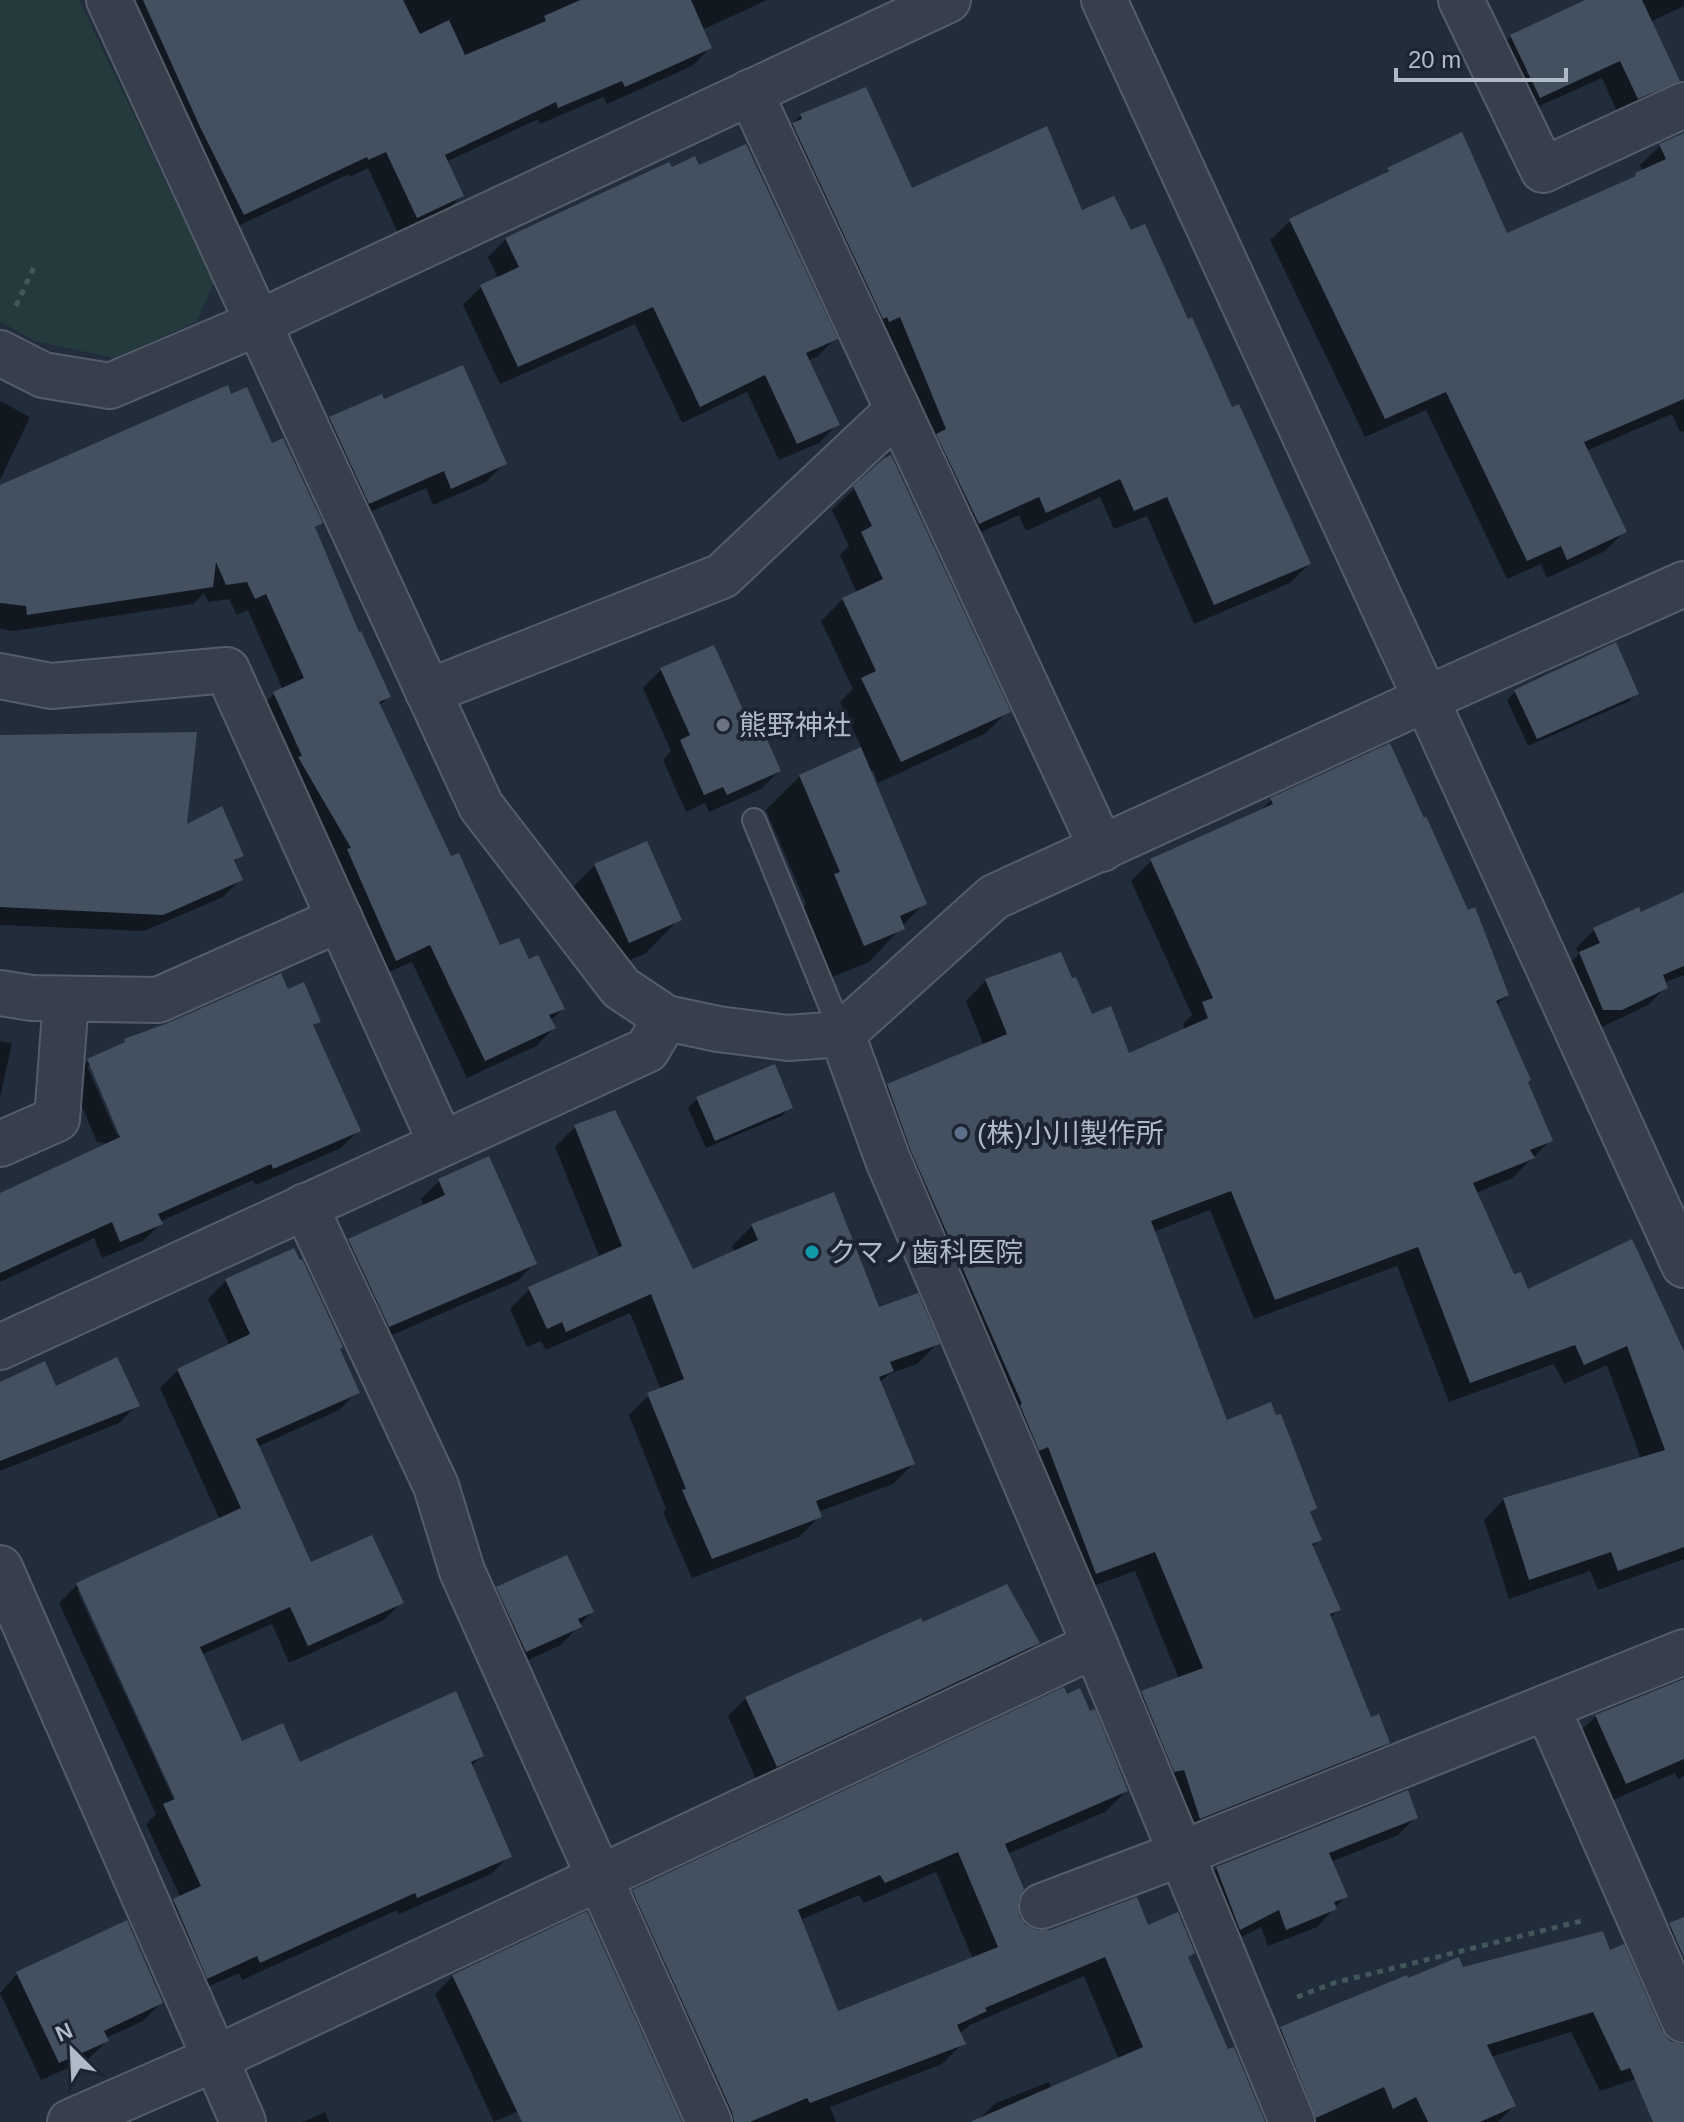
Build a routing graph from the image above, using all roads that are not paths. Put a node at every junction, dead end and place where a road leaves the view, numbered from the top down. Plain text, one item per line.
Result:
1 (109, 0) edge
2 (948, 0) edge
3 (1104, 0) edge
4 (1461, 0) edge
5 (750, 92) junction
6 (1684, 105) edge
7 (258, 323) junction
8 (0, 353) edge
9 (898, 410) junction
10 (1684, 584) edge
11 (0, 676) edge
12 (428, 692) junction
13 (1426, 699) junction
14 (754, 820) dead end
15 (1102, 849) junction
16 (340, 919) junction
17 (0, 993) edge
18 (66, 999) junction
19 (666, 1018) junction
20 (842, 1034) junction
21 (441, 1143) junction
22 (0, 1144) edge
23 (305, 1206) junction
24 (1684, 1265) edge
25 (0, 1347) edge
26 (0, 1568) edge
27 (1095, 1645) junction
28 (1684, 1652) edge
29 (1547, 1707) junction
30 (1180, 1854) junction
31 (599, 1877) junction
32 (1042, 1906) dead end
33 (1684, 2020) edge
34 (214, 2059) junction
35 (70, 2122) edge
36 (243, 2122) edge
37 (709, 2122) edge
38 (1292, 2122) edge

1 - 7 street
2 - 5 street
3 - 13 street
4 - 6 street
5 - 7 street
5 - 9 street
7 - 8 street
7 - 12 street
9 - 12 street
9 - 15 street
10 - 13 street
11 - 16 street
12 - 19 street
13 - 15 street
13 - 24 street
14 - 20 lane
15 - 20 street
16 - 18 street
16 - 21 street
17 - 18 street
18 - 22 street
19 - 20 street
19 - 21 street
20 - 27 street
21 - 23 street
23 - 25 street
23 - 31 street
26 - 34 street
27 - 30 street
27 - 31 street
28 - 29 street
29 - 30 street
29 - 33 street
30 - 32 street
30 - 38 street
31 - 34 street
31 - 37 street
34 - 35 street
34 - 36 street

